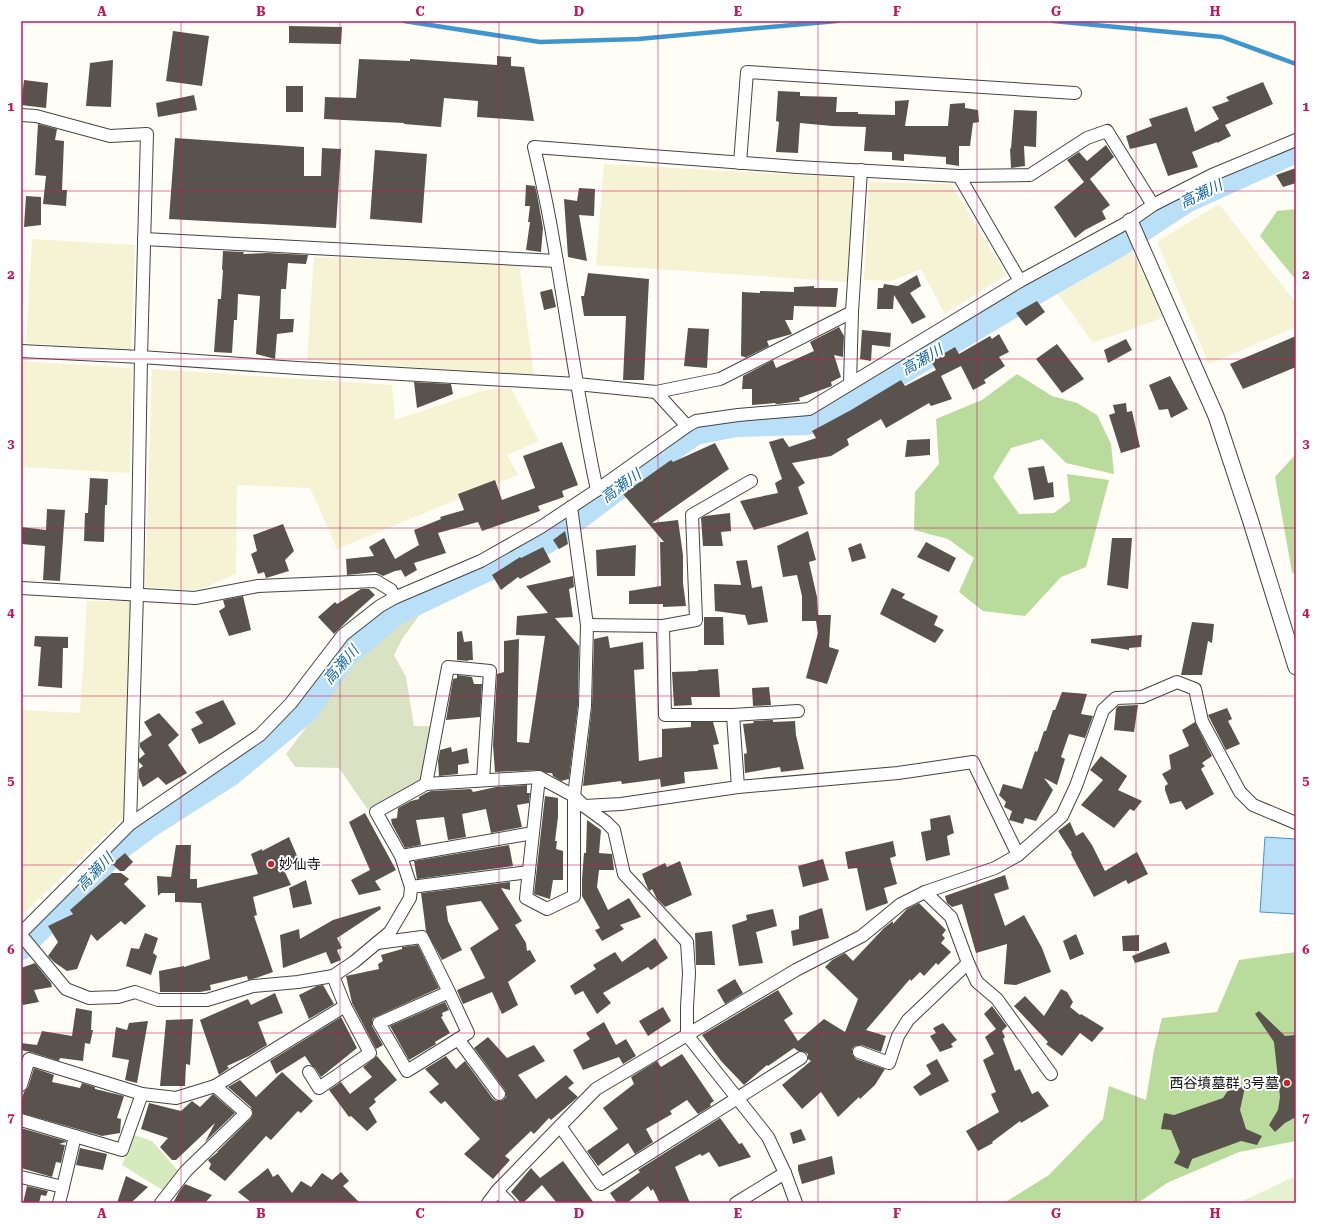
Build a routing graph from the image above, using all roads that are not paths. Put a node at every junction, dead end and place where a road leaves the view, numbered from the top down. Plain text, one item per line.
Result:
1 (1074, 93) dead end
2 (21, 115) edge
3 (1296, 140) edge
4 (740, 163) junction
5 (861, 170) junction
6 (959, 176) junction
7 (1153, 204) junction
8 (1134, 229) junction
9 (144, 238) junction
10 (557, 261) junction
11 (1020, 281) junction
12 (852, 312) junction
13 (21, 350) edge
14 (141, 357) junction
15 (577, 384) junction
16 (850, 384) junction
17 (656, 392) junction
18 (687, 426) junction
19 (751, 481) dead end
20 (597, 490) junction
21 (571, 507) junction
22 (21, 588) edge
23 (137, 594) junction
24 (394, 598) junction
25 (587, 625) junction
26 (663, 626) junction
27 (1296, 666) edge
28 (798, 712) dead end
29 (733, 715) junction
30 (539, 777) junction
31 (483, 780) junction
32 (426, 784) junction
33 (738, 786) junction
34 (574, 796) junction
35 (584, 806) junction
36 (1296, 823) edge
37 (130, 824) junction
38 (533, 833) junction
39 (1018, 855) junction
40 (401, 856) junction
41 (529, 872) junction
42 (411, 887) junction
43 (925, 892) junction
44 (21, 934) edge
45 (377, 943) junction
46 (968, 963) junction
47 (333, 976) junction
48 (449, 992) junction
49 (344, 1006) junction
50 (687, 1035) junction
51 (458, 1039) junction
52 (859, 1052) dead end
53 (802, 1058) dead end
54 (309, 1072) dead end
55 (1051, 1074) dead end
56 (21, 1085) edge
57 (215, 1086) junction
58 (142, 1094) junction
59 (499, 1094) dead end
60 (737, 1097) junction
61 (21, 1120) edge
62 (560, 1126) junction
63 (75, 1136) junction
64 (785, 1173) junction
65 (21, 1177) edge
66 (63, 1187) junction
67 (497, 1191) junction
68 (59, 1203) edge
69 (161, 1203) edge
70 (488, 1203) edge
71 (508, 1203) edge
72 (736, 1203) edge
73 (796, 1203) edge

1 - 4 street
2 - 9 street
3 - 7 street
4 - 5 street
4 - 10 street
5 - 6 street
5 - 12 street
6 - 7 street
6 - 11 street
7 - 8 street
8 - 11 street
8 - 27 street
9 - 10 street
9 - 14 street
10 - 15 street
11 - 16 street
12 - 16 street
12 - 17 street
13 - 14 street
14 - 15 street
14 - 23 street
15 - 17 street
15 - 20 street
16 - 18 street
17 - 18 street
18 - 20 street
19 - 26 street
20 - 21 street
21 - 24 street
21 - 25 street
22 - 23 street
23 - 24 street
23 - 37 street
24 - 37 street
25 - 26 street
25 - 34 street
26 - 29 street
28 - 29 street
29 - 33 street
30 - 31 street
30 - 34 street
30 - 38 street
31 - 32 street
31 - 32 street
32 - 40 street
33 - 35 street
33 - 39 street
34 - 35 street
34 - 41 street
35 - 50 street
36 - 39 street
37 - 44 street
38 - 40 street
38 - 41 street
39 - 43 street
40 - 42 street
41 - 42 street
42 - 45 street
43 - 46 street
43 - 50 street
44 - 47 street
45 - 47 street
45 - 48 street
46 - 52 street
46 - 55 street
47 - 49 street
48 - 51 street
48 - 51 street
49 - 54 street
49 - 57 street
50 - 60 street
50 - 62 street
51 - 59 street
53 - 60 street
56 - 58 street
57 - 58 street
57 - 69 street
58 - 63 street
60 - 62 street
60 - 64 street
61 - 63 street
62 - 67 street
63 - 66 street
64 - 72 street
64 - 73 street
65 - 66 street
66 - 68 street
67 - 70 street
67 - 71 street

